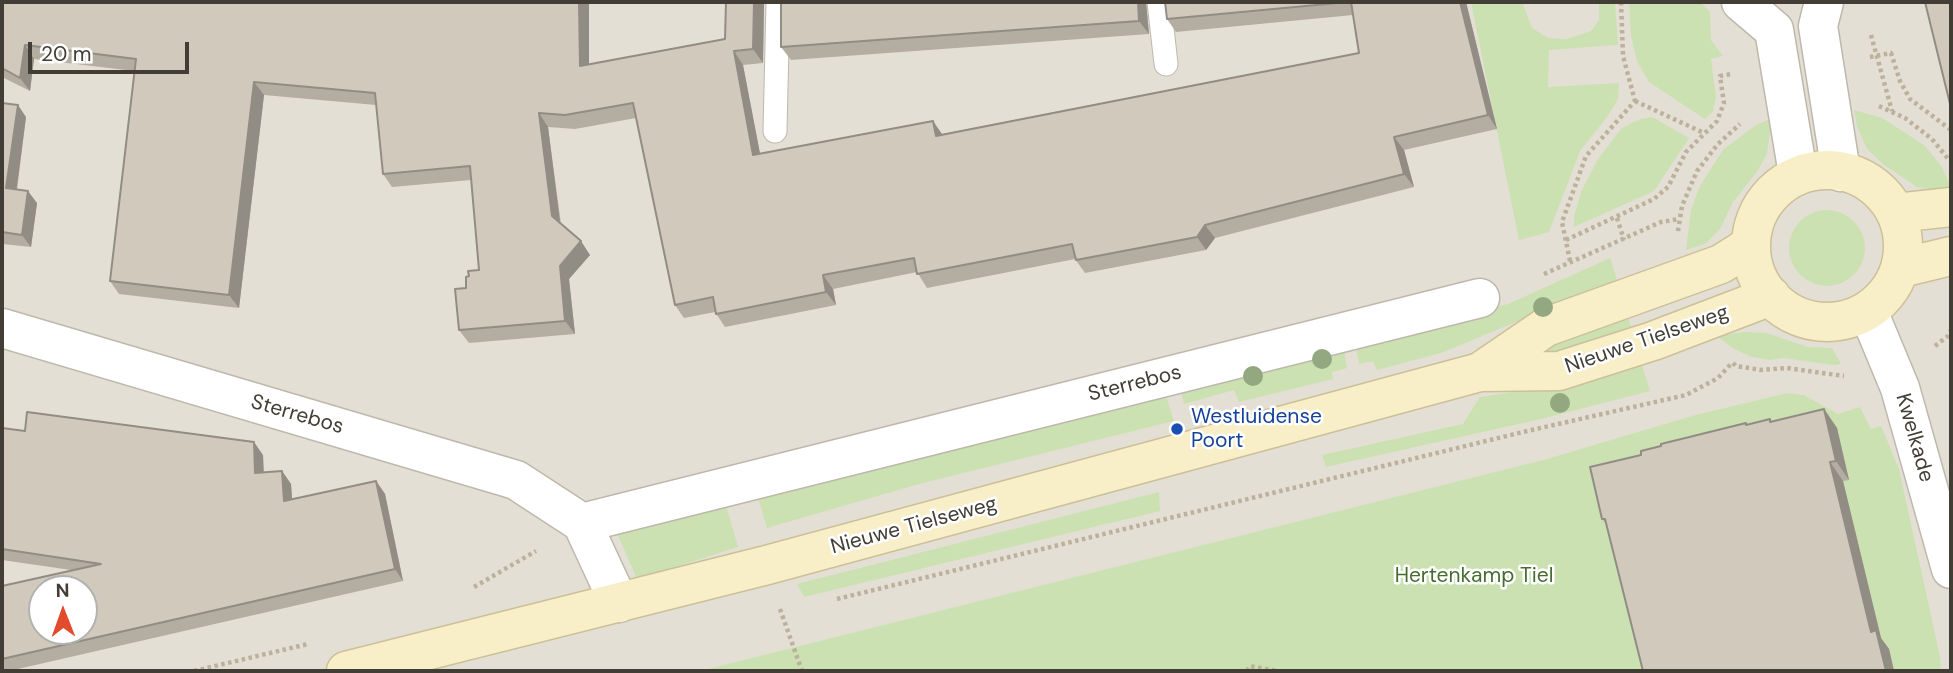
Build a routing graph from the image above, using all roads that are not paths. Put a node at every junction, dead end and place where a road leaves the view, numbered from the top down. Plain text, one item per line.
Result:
1 (778, 2) edge
2 (1159, 2) edge
3 (1741, 2) edge
4 (1799, 12) edge
5 (1166, 64) dead end
6 (775, 131) dead end
7 (1841, 172) junction
8 (1798, 174) junction
9 (1951, 207) edge
10 (1896, 213) junction
11 (1751, 245) junction
12 (1951, 256) edge
13 (1900, 268) junction
14 (1771, 296) junction
15 (1480, 298) road end
16 (1868, 311) junction
17 (2, 328) edge
18 (1480, 372) junction
19 (582, 523) junction
20 (1951, 569) edge
21 (619, 603) junction
22 (346, 671) edge

1 - 6 lane
2 - 5 lane
3 - 4 street
4 - 7 street
4 - 8 street
7 - 8 main road
7 - 10 main road
8 - 11 main road
9 - 10 main road
10 - 13 main road
11 - 14 main road
11 - 18 main road, Nieuwe Tielseweg
12 - 13 main road
13 - 16 main road
14 - 16 main road
14 - 18 main road, Nieuwe Tielseweg
15 - 19 street, Sterrebos
16 - 20 street, Kwelkade
17 - 19 street, Sterrebos
18 - 21 main road, Nieuwe Tielseweg
19 - 21 street
21 - 22 main road, Nieuwe Tielseweg

